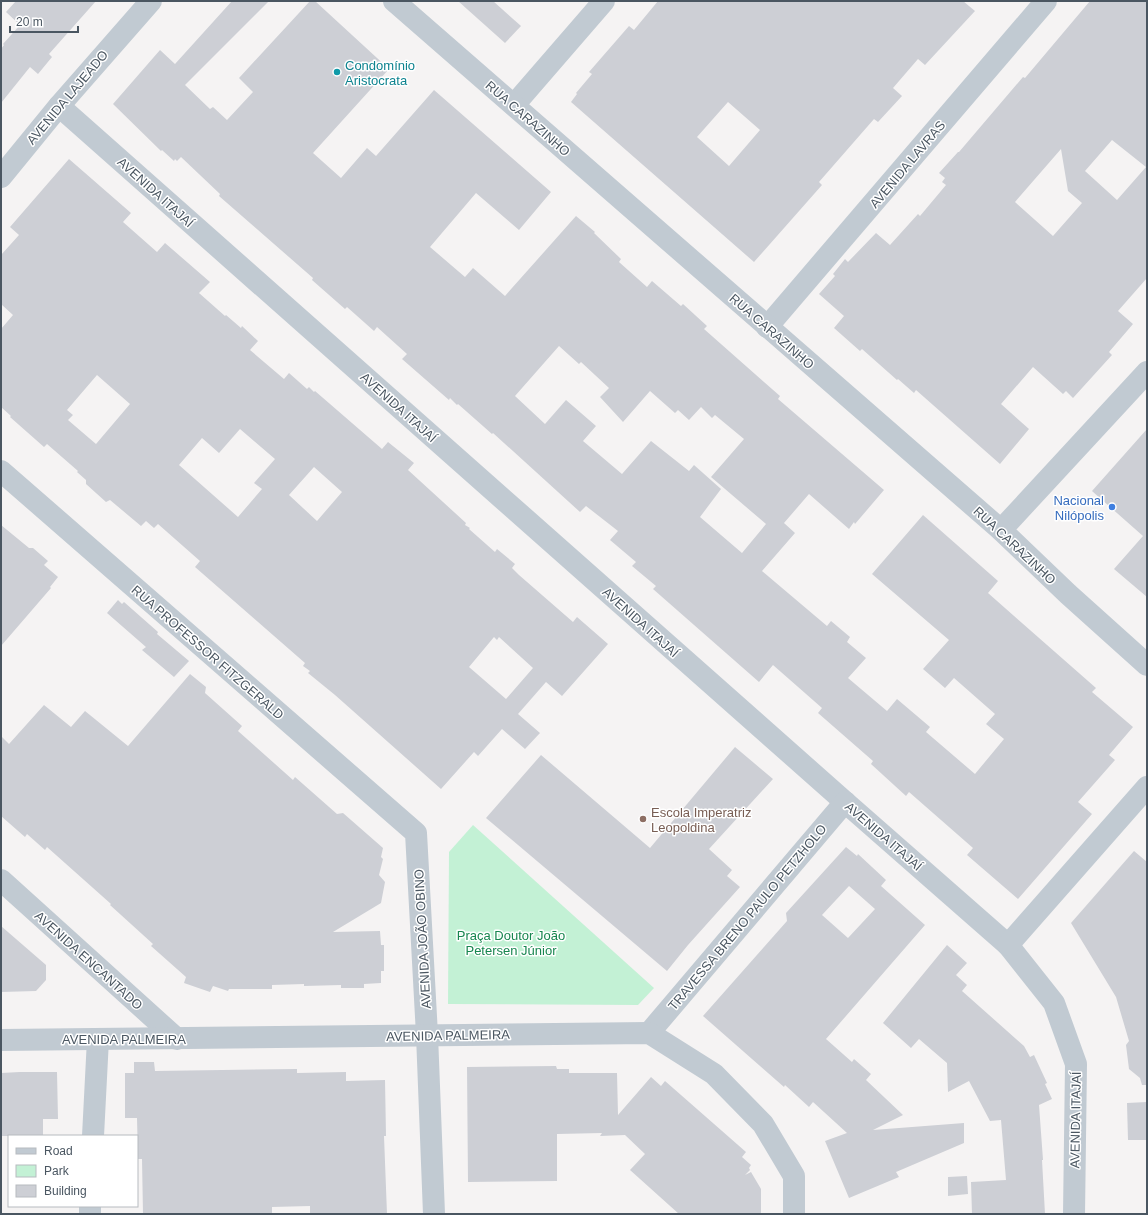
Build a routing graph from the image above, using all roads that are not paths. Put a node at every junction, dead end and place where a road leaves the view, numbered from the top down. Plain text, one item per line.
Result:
1 (151, 1) edge
2 (394, 1) edge
3 (604, 1) edge
4 (1046, 1) edge
5 (514, 105) junction
6 (59, 106) junction
7 (1, 177) edge
8 (768, 327) junction
9 (1147, 372) edge
10 (1, 472) edge
11 (1001, 530) junction
12 (1147, 665) edge
13 (1147, 787) edge
14 (844, 802) junction
15 (416, 833) joint
16 (1, 880) edge
17 (1008, 945) junction
18 (648, 1033) junction
19 (427, 1036) junction
20 (98, 1039) junction
21 (177, 1039) junction
22 (1, 1040) edge
23 (94, 1135) edge
24 (434, 1214) edge
25 (794, 1214) edge
26 (1074, 1214) edge

1 - 6 street, AVENIDA LAJEADO
2 - 5 street, RUA CARAZINHO
3 - 5 street
4 - 8 street, AVENIDA LAVRAS
5 - 8 street, RUA CARAZINHO
6 - 7 street, AVENIDA LAJEADO
6 - 14 street, AVENIDA ITAJAÍ
8 - 11 street, RUA CARAZINHO
9 - 11 street
10 - 15 street, RUA PROFESSOR FITZGERALD
11 - 12 street, RUA CARAZINHO
13 - 17 street
14 - 17 street, AVENIDA ITAJAÍ
14 - 18 street, TRAVESSA BRENO PAULO PETZHOLO
15 - 19 street, AVENIDA JOÃO OBINO
16 - 21 street, AVENIDA ENCANTADO
17 - 26 street, AVENIDA ITAJAÍ
18 - 19 street, AVENIDA PALMEIRA
18 - 25 street
19 - 21 street, AVENIDA PALMEIRA
19 - 24 street, AVENIDA JOÃO OBINO
20 - 21 street, AVENIDA PALMEIRA
20 - 22 street, AVENIDA PALMEIRA
20 - 23 street

